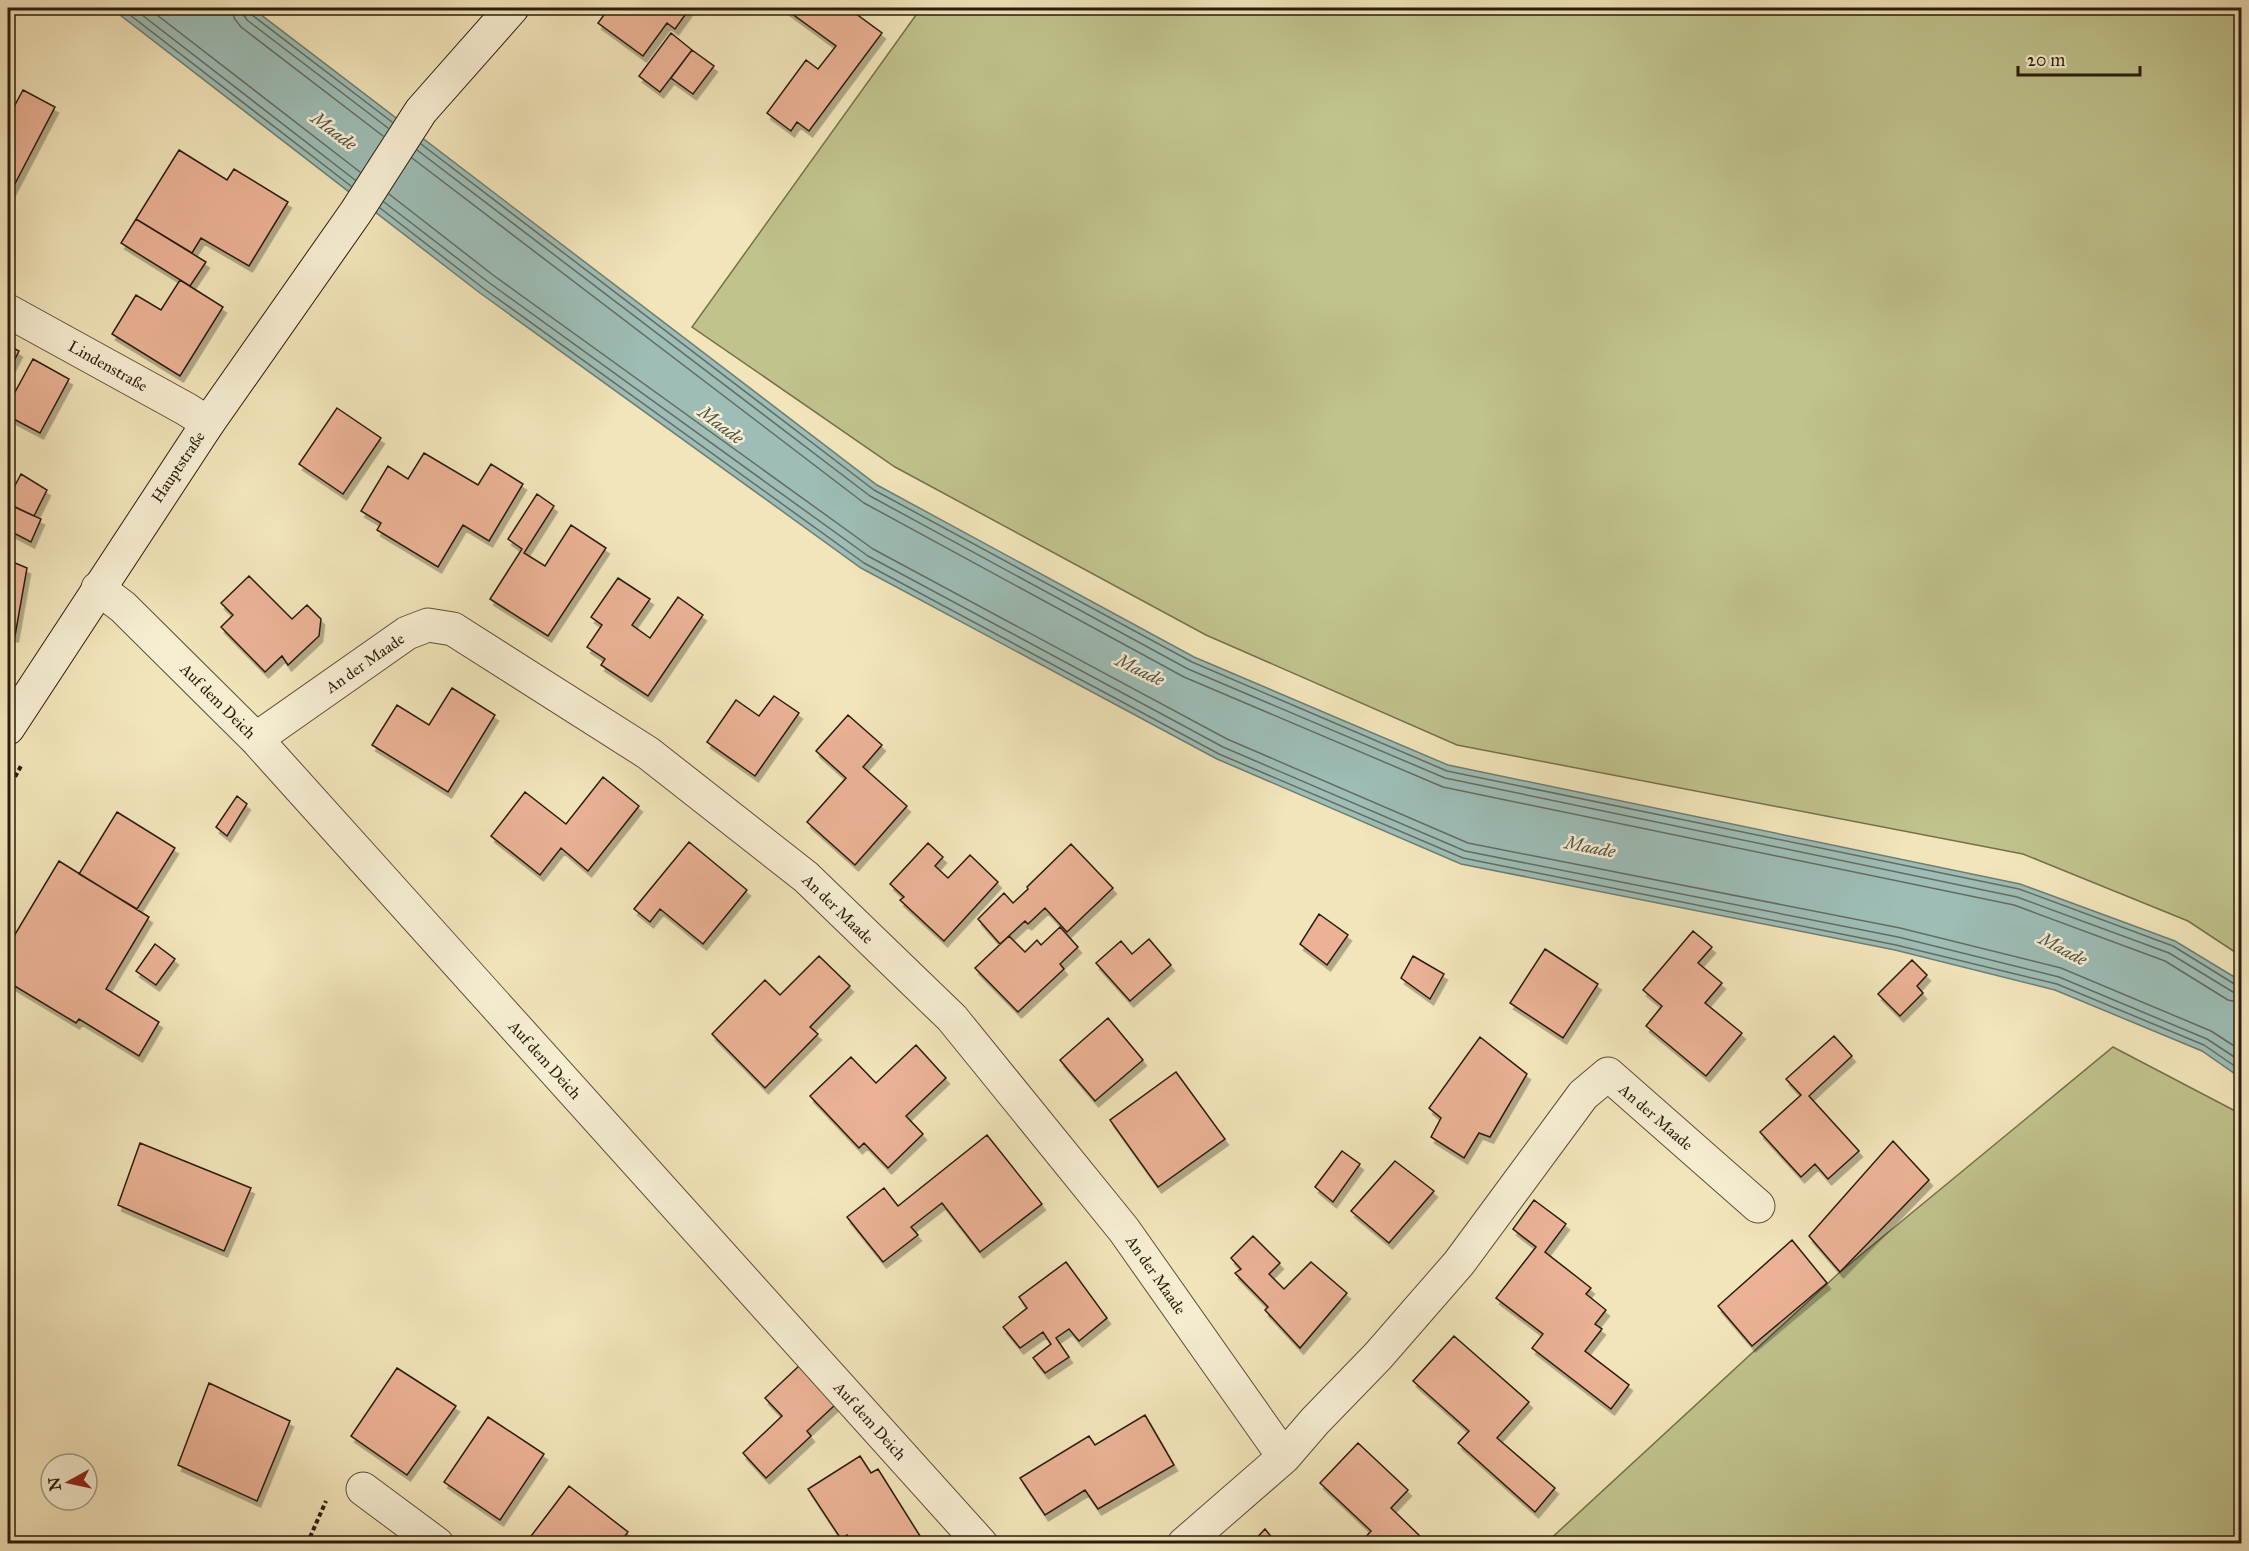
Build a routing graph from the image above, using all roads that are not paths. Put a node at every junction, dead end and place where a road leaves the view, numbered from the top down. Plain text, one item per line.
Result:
1 (512, 8) edge
2 (8, 311) edge
3 (208, 423) junction
4 (98, 588) junction
5 (9, 721) edge
6 (256, 739) junction
7 (1758, 1206) dead end
8 (1284, 1457) junction
9 (363, 1489) dead end
10 (437, 1544) edge
11 (981, 1544) edge
12 (1184, 1544) edge

1 - 3 street, Hauptstraße
2 - 3 street, Lindenstraße
3 - 4 street, Hauptstraße
4 - 5 street, Hauptstraße
4 - 6 street, Auf dem Deich
6 - 8 street, An der Maade
6 - 11 street, Auf dem Deich
7 - 8 street, An der Maade
8 - 12 street, An der Maade
9 - 10 street

